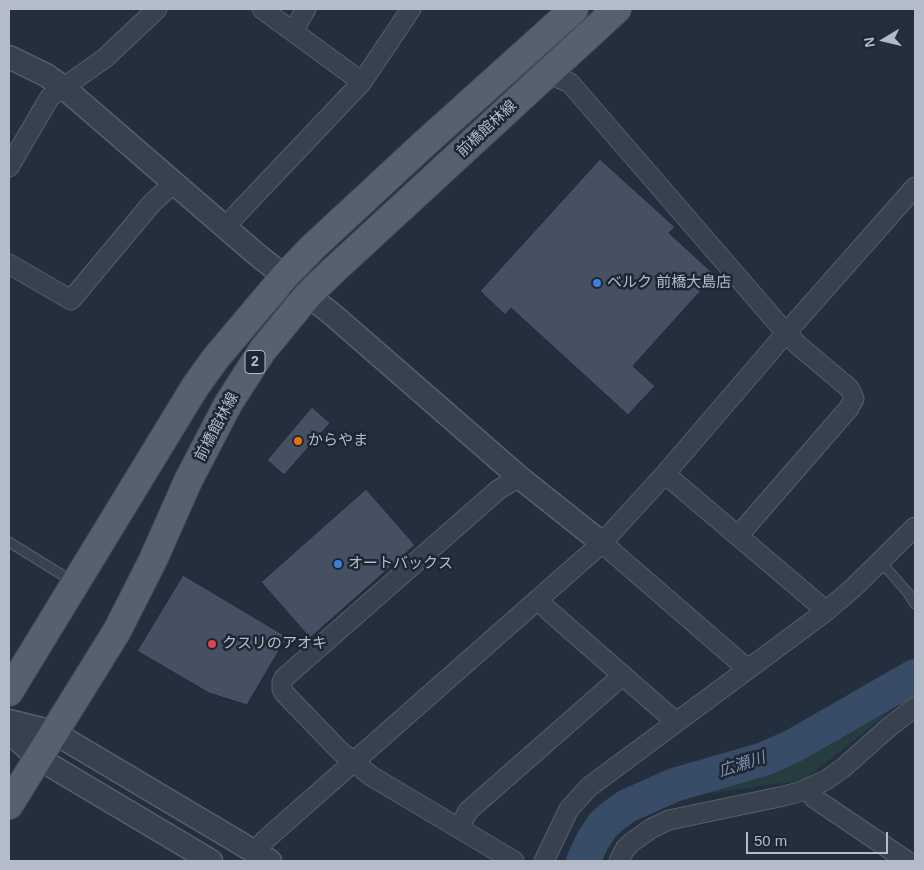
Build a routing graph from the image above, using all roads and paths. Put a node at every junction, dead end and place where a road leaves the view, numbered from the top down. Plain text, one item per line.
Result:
1 (157, 9) edge
2 (262, 9) edge
3 (306, 9) edge
4 (411, 9) edge
5 (574, 9) edge
6 (618, 9) edge
7 (293, 31) junction
8 (9, 57) edge
9 (547, 73) junction
10 (362, 82) junction
11 (62, 87) junction
12 (9, 167) edge
13 (174, 183) junction
14 (915, 187) edge
15 (226, 227) junction
16 (9, 264) edge
17 (286, 276) junction
18 (308, 295) junction
19 (786, 332) junction
20 (665, 474) junction
21 (519, 477) junction
22 (915, 527) edge
23 (738, 536) junction
24 (9, 542) edge
25 (602, 543) junction
26 (879, 563) junction
27 (76, 584) junction
28 (538, 599) junction
29 (915, 604) edge
30 (825, 612) junction
31 (746, 670) junction
32 (623, 675) junction
33 (9, 692) edge
34 (915, 707) edge
35 (9, 722) edge
36 (676, 722) junction
37 (9, 732) edge
38 (53, 732) junction
39 (38, 758) junction
40 (354, 762) junction
41 (809, 788) junction
42 (9, 805) edge
43 (459, 828) junction
44 (262, 857) edge
45 (211, 861) edge
46 (514, 861) edge
47 (544, 861) edge
48 (619, 861) edge
49 (907, 861) edge

1 - 11 street
2 - 7 street
3 - 7 street
4 - 10 street
5 - 17 main road, 前橋館林線 / 2
6 - 9 main road, 前橋館林線 / 2
7 - 10 street
8 - 11 street
9 - 18 main road, 前橋館林線 / 2
9 - 19 street
10 - 15 street
11 - 12 street
11 - 13 street
13 - 15 street
13 - 16 street
14 - 19 street
15 - 17 street
17 - 18 street
17 - 27 main road, 前橋館林線 / 2
18 - 21 street
18 - 38 main road, 前橋館林線 / 2
19 - 20 street
19 - 23 street
20 - 23 street
20 - 25 street
21 - 25 street
21 - 40 street
22 - 26 street
23 - 30 street
24 - 27 lane
25 - 28 street
25 - 31 street
26 - 29 lane
26 - 30 street
27 - 33 main road, 前橋館林線 / 2
28 - 32 street
28 - 40 street
30 - 31 street
31 - 36 street
32 - 36 street
32 - 43 street
34 - 41 street
35 - 38 street
36 - 47 street
37 - 39 street
38 - 39 main road, 前橋館林線 / 2
38 - 44 street
39 - 42 main road, 前橋館林線 / 2
39 - 45 street
40 - 43 street
40 - 44 street
41 - 48 street
41 - 49 street
43 - 46 street

